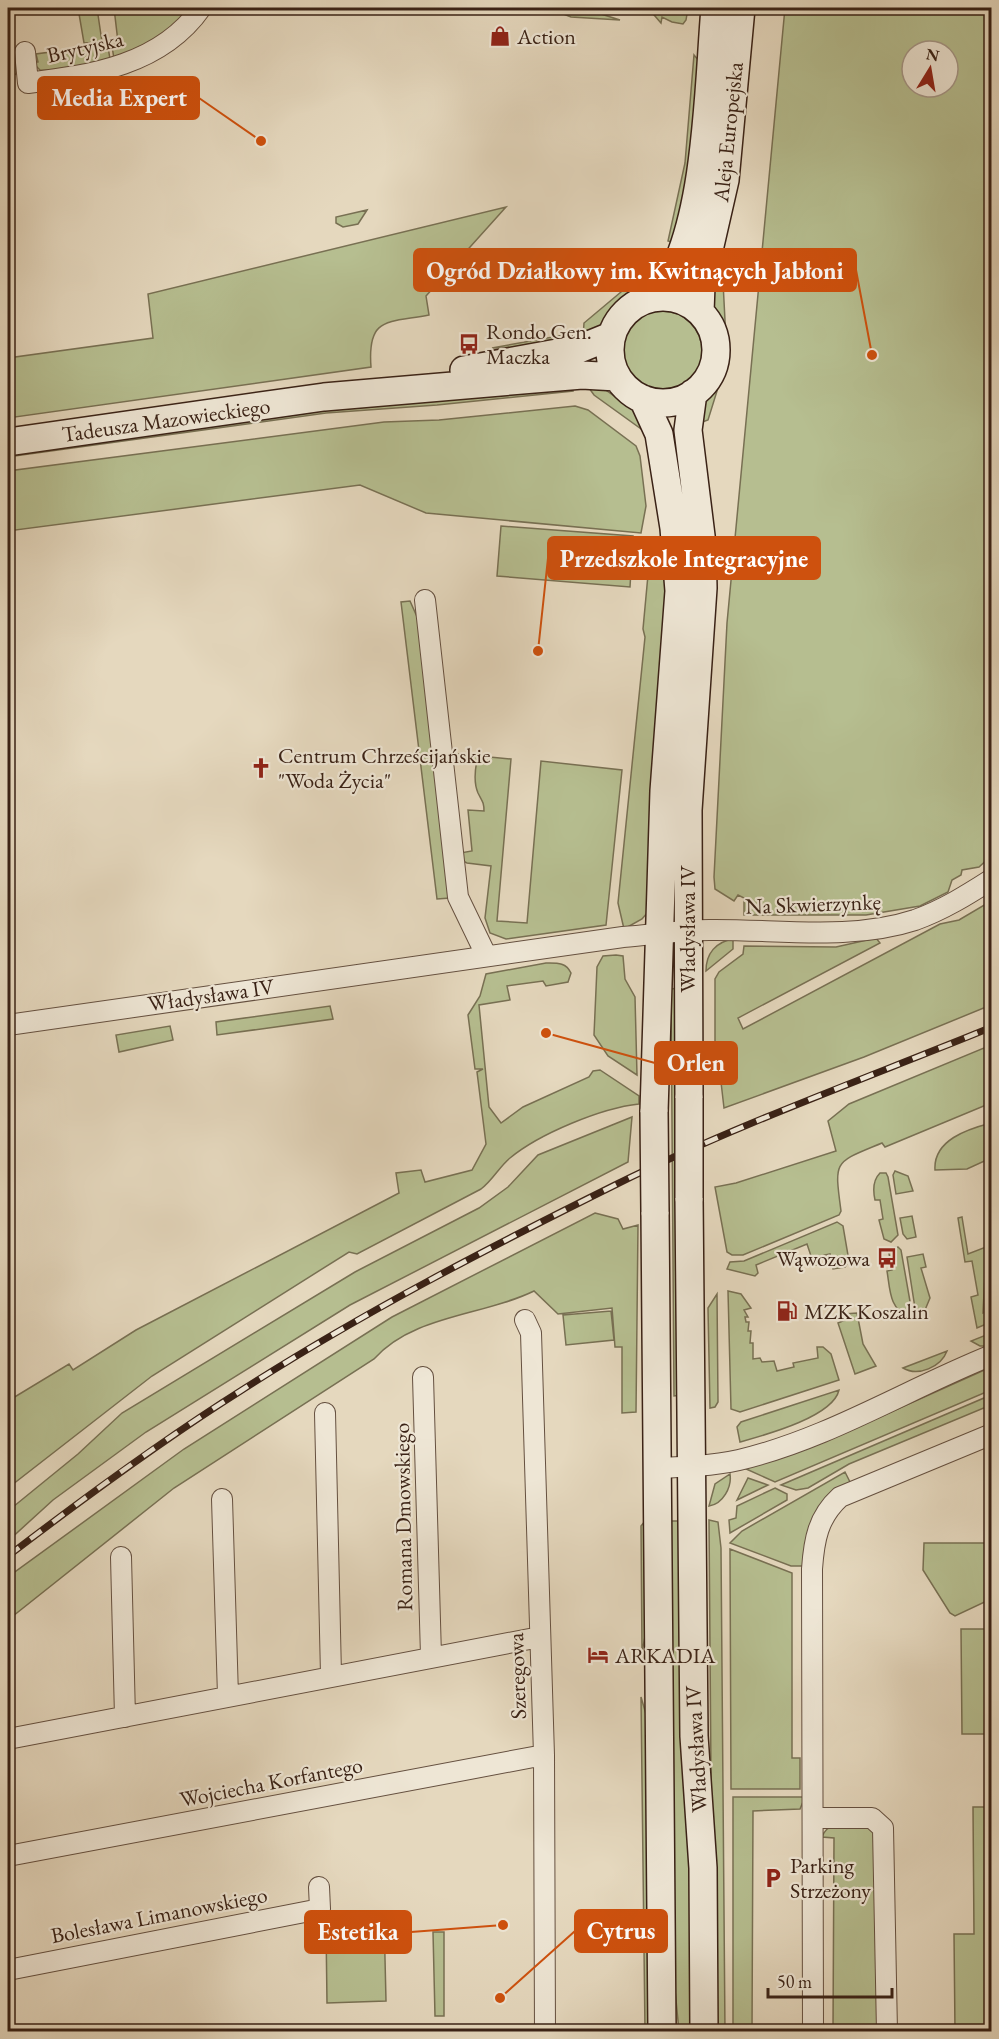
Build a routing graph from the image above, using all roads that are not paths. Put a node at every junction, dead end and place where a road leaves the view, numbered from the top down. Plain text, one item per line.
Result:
1 (201, 8) edge
2 (715, 8) edge
3 (741, 8) edge
4 (25, 52) dead end
5 (657, 297) junction
6 (700, 312) junction
7 (611, 336) junction
8 (617, 377) junction
9 (693, 393) junction
10 (324, 397) junction
11 (643, 399) junction
12 (8, 442) edge
13 (425, 600) dead end
14 (992, 879) edge
15 (688, 931) junction
16 (661, 934) junction
17 (486, 955) junction
18 (8, 1025) edge
19 (525, 1320) dead end
20 (992, 1355) edge
21 (423, 1377) dead end
22 (324, 1413) dead end
23 (992, 1434) edge
24 (691, 1467) junction
25 (657, 1468) junction
26 (222, 1498) dead end
27 (122, 1557) dead end
28 (540, 1636) junction
29 (430, 1656) junction
30 (331, 1675) junction
31 (228, 1696) junction
32 (125, 1716) junction
33 (8, 1739) edge
34 (544, 1755) junction
35 (814, 1818) junction
36 (8, 1856) edge
37 (319, 1887) dead end
38 (8, 1970) edge
39 (545, 2031) edge
40 (662, 2031) edge
41 (704, 2031) edge
42 (813, 2031) edge
43 (886, 2031) edge

1 - 4 street, Brytyjska
2 - 5 main road, Aleja Europejska
3 - 6 main road, Aleja Europejska
5 - 6 main road
5 - 7 main road
6 - 9 main road
7 - 8 main road
7 - 10 main road, Tadeusza Mazowieckiego
8 - 10 main road, Tadeusza Mazowieckiego
8 - 11 main road
9 - 11 main road
9 - 15 main road, Władysława IV
10 - 12 main road, Tadeusza Mazowieckiego
11 - 16 main road, Władysława IV
13 - 17 street
14 - 15 street, Na Skwierzynkę
15 - 16 street, Na Skwierzynkę
15 - 24 main road, Władysława IV, bridge
16 - 17 street, Władysława IV
16 - 25 main road, Władysława IV, bridge
17 - 18 street, Władysława IV
19 - 28 street, Szeregowa
20 - 24 street
21 - 29 street, Romana Dmowskiego
22 - 30 street
23 - 35 street
24 - 25 street
24 - 41 main road, Władysława IV
25 - 40 main road, Władysława IV
26 - 31 street
27 - 32 street
28 - 29 street
28 - 34 street, Szeregowa
29 - 30 street
30 - 31 street
31 - 32 street
32 - 33 street
34 - 36 street, Wojciecha Korfantego
34 - 39 street, Szeregowa
35 - 42 street
35 - 43 street
37 - 38 street, Bolesława Limanowskiego

